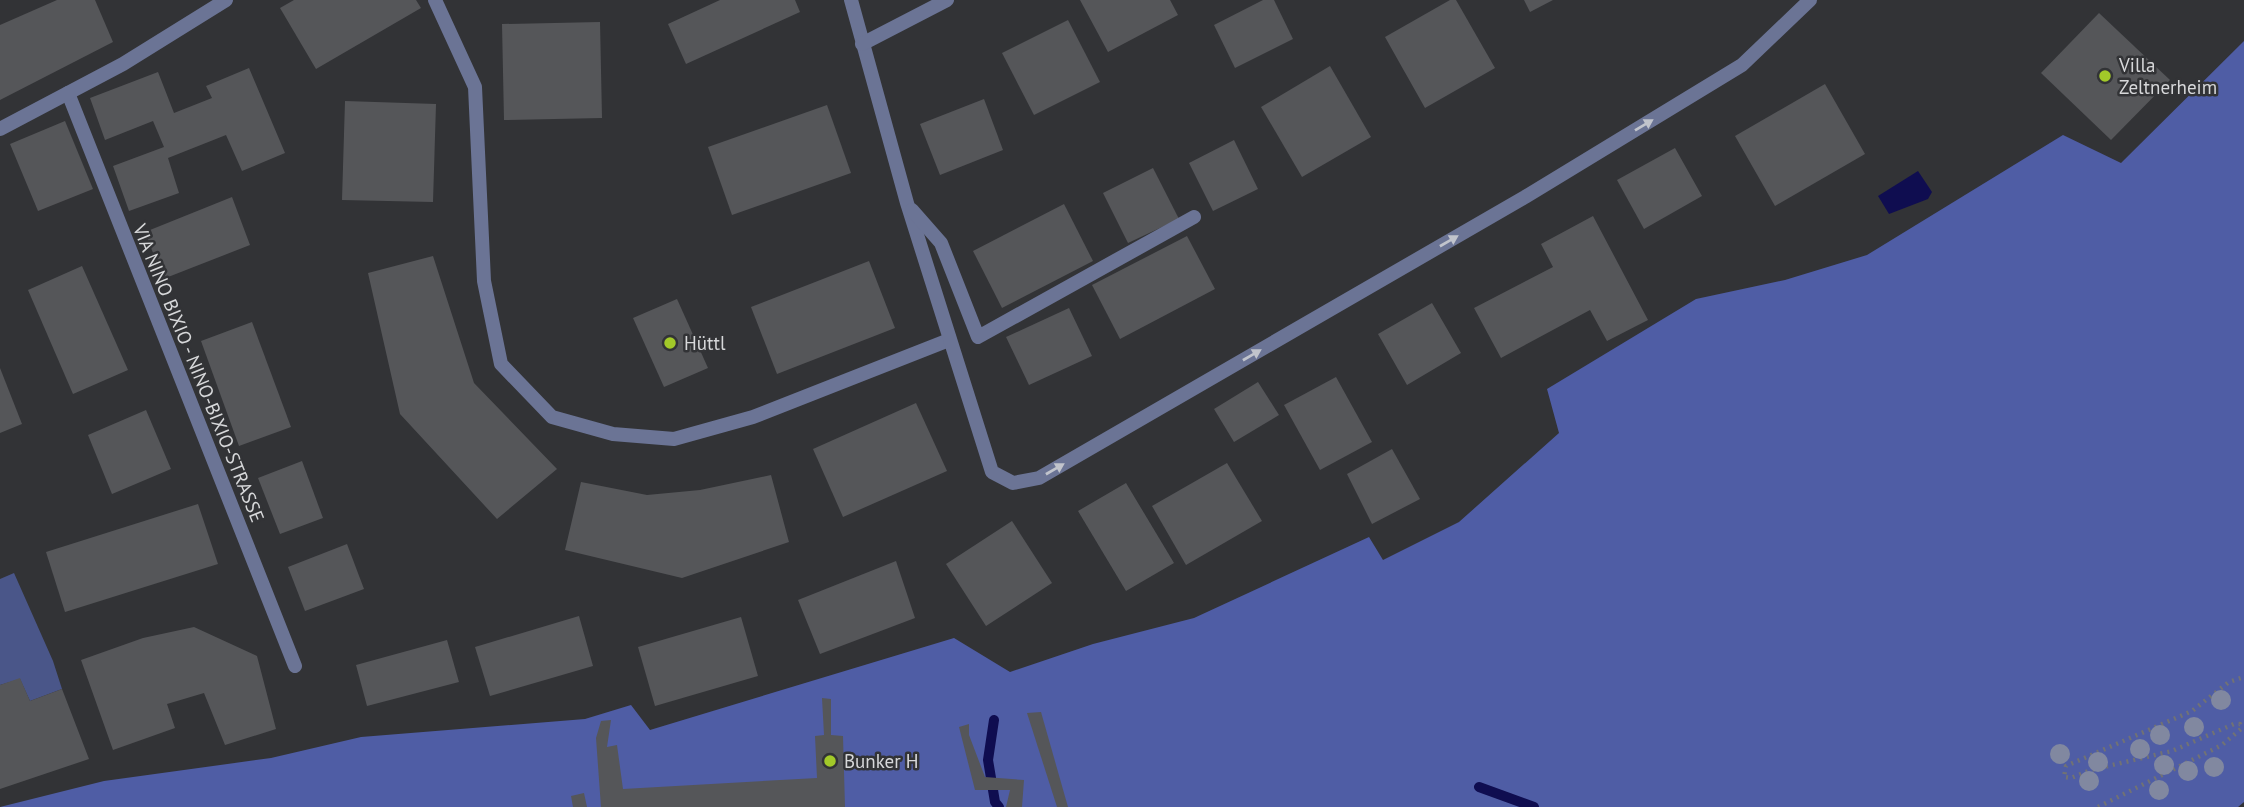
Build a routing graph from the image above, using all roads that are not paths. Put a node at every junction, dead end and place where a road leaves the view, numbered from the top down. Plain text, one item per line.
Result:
1 (226, 0) edge
2 (435, 0) edge
3 (850, 0) edge
4 (947, 0) edge
5 (1810, 0) edge
6 (862, 44) junction
7 (68, 93) junction
8 (0, 129) edge
9 (907, 203) junction
10 (1194, 217) dead end
11 (949, 340) junction
12 (295, 666) dead end

1 - 7 street
2 - 11 street
3 - 6 street
4 - 6 street
11 -> 5 street
6 - 9 street
7 - 8 street
7 - 12 street, VIA NINO BIXIO - NINO-BIXIO-STRASSE
9 - 10 street
9 - 11 street

